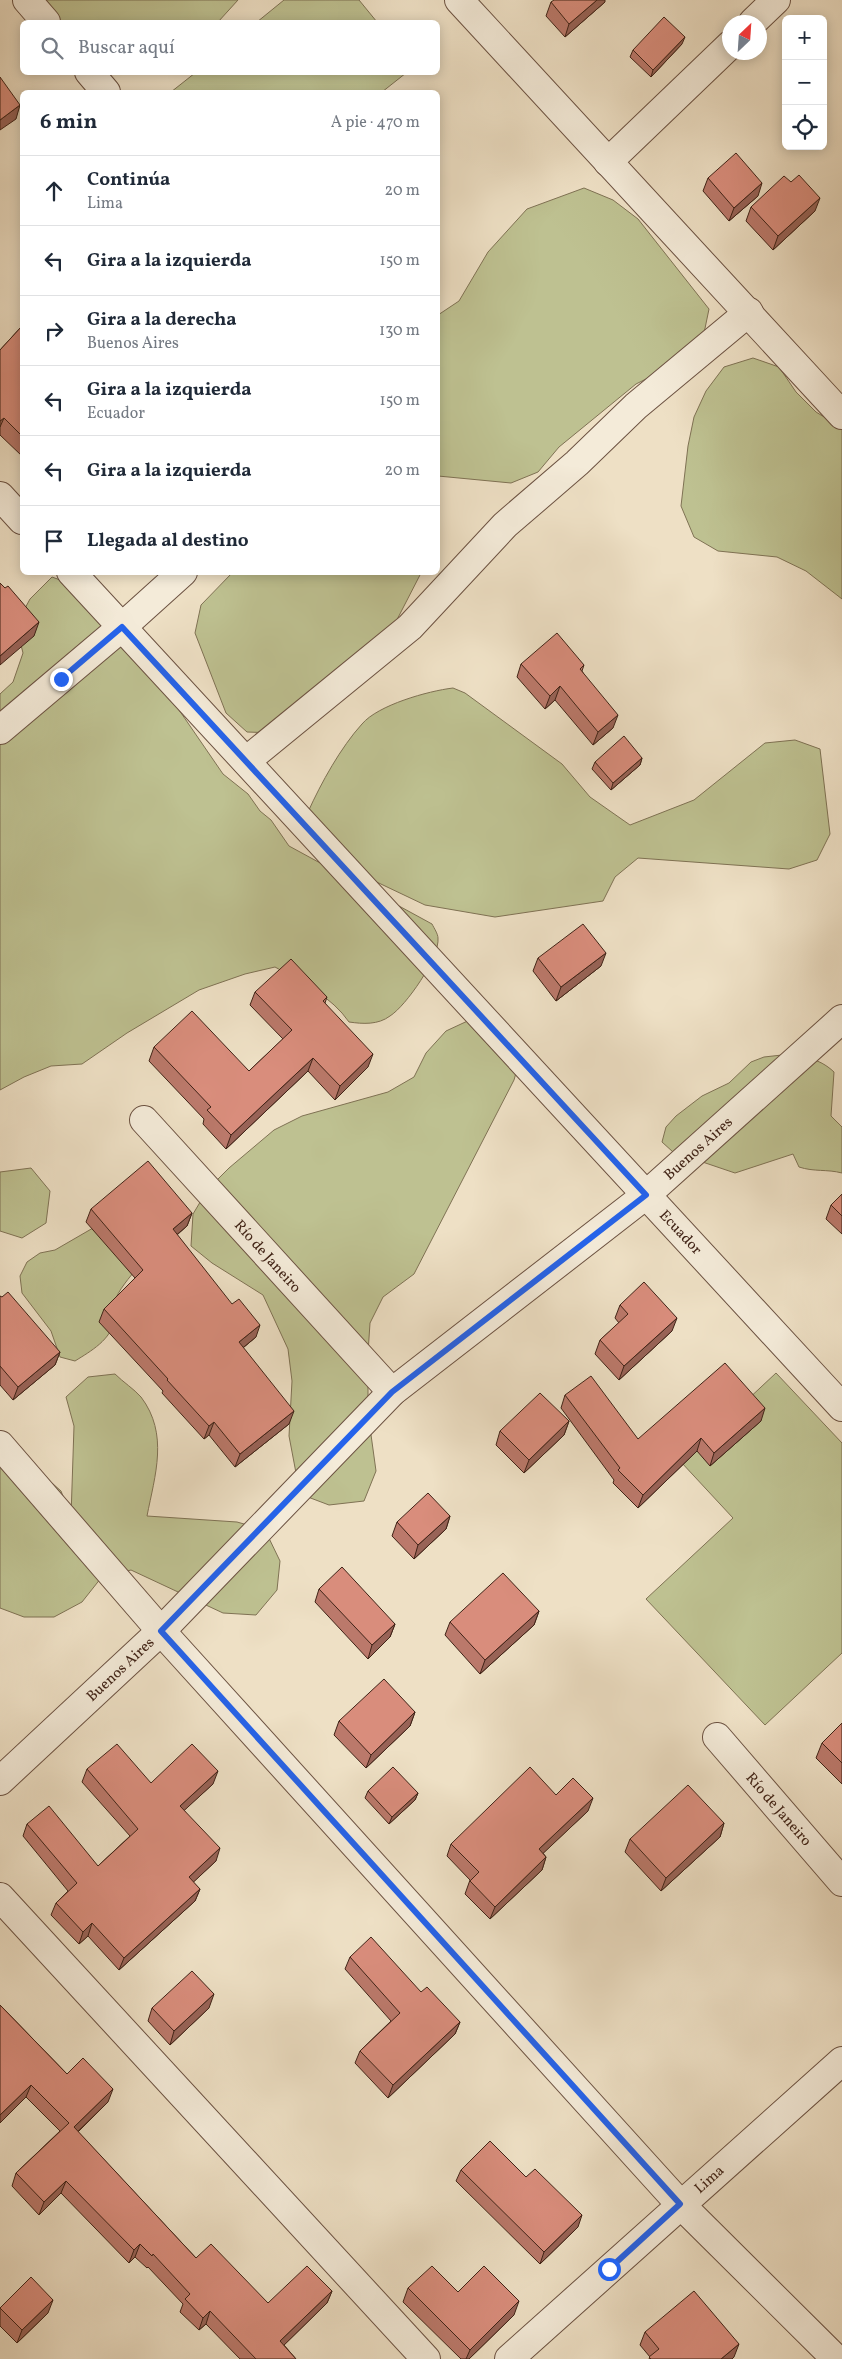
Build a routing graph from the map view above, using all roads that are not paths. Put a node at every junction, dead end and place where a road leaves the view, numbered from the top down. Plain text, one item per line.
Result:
1 (27, 0) edge
2 (459, 0) edge
3 (776, 0) edge
4 (760, 15) edge
5 (44, 20) edge
6 (722, 53) edge
7 (92, 75) edge
8 (104, 90) edge
9 (608, 162) junction
10 (749, 312) junction
11 (842, 415) edge
12 (0, 496) edge
13 (20, 518) edge
14 (74, 575) edge
15 (180, 575) edge
16 (122, 627) junction
17 (0, 730) edge
18 (246, 761) junction
19 (842, 1019) edge
20 (144, 1120) dead end
21 (646, 1195) junction
22 (392, 1392) junction
23 (842, 1406) edge
24 (0, 1445) edge
25 (161, 1631) junction
26 (717, 1737) dead end
27 (0, 1781) edge
28 (842, 1882) edge
29 (0, 1897) edge
30 (842, 2061) edge
31 (680, 2204) junction
32 (426, 2359) edge
33 (509, 2359) edge
34 (836, 2359) edge

1 - 5 street
2 - 9 street
3 - 4 street
6 - 9 street
7 - 8 street
9 - 10 street
10 - 11 street
10 - 18 street
12 - 13 street
14 - 16 street, Ecuador
15 - 16 street
16 - 17 street
16 - 18 street, Ecuador
18 - 21 street, Ecuador
19 - 21 street, Buenos Aires
20 - 22 street, Río de Janeiro
21 - 22 street, Buenos Aires
21 - 23 street, Ecuador
22 - 25 street, Buenos Aires
24 - 25 street
25 - 27 street, Buenos Aires
25 - 31 street
26 - 28 street, Río de Janeiro
29 - 32 street
30 - 31 street, Lima
31 - 33 street, Lima
31 - 34 street

